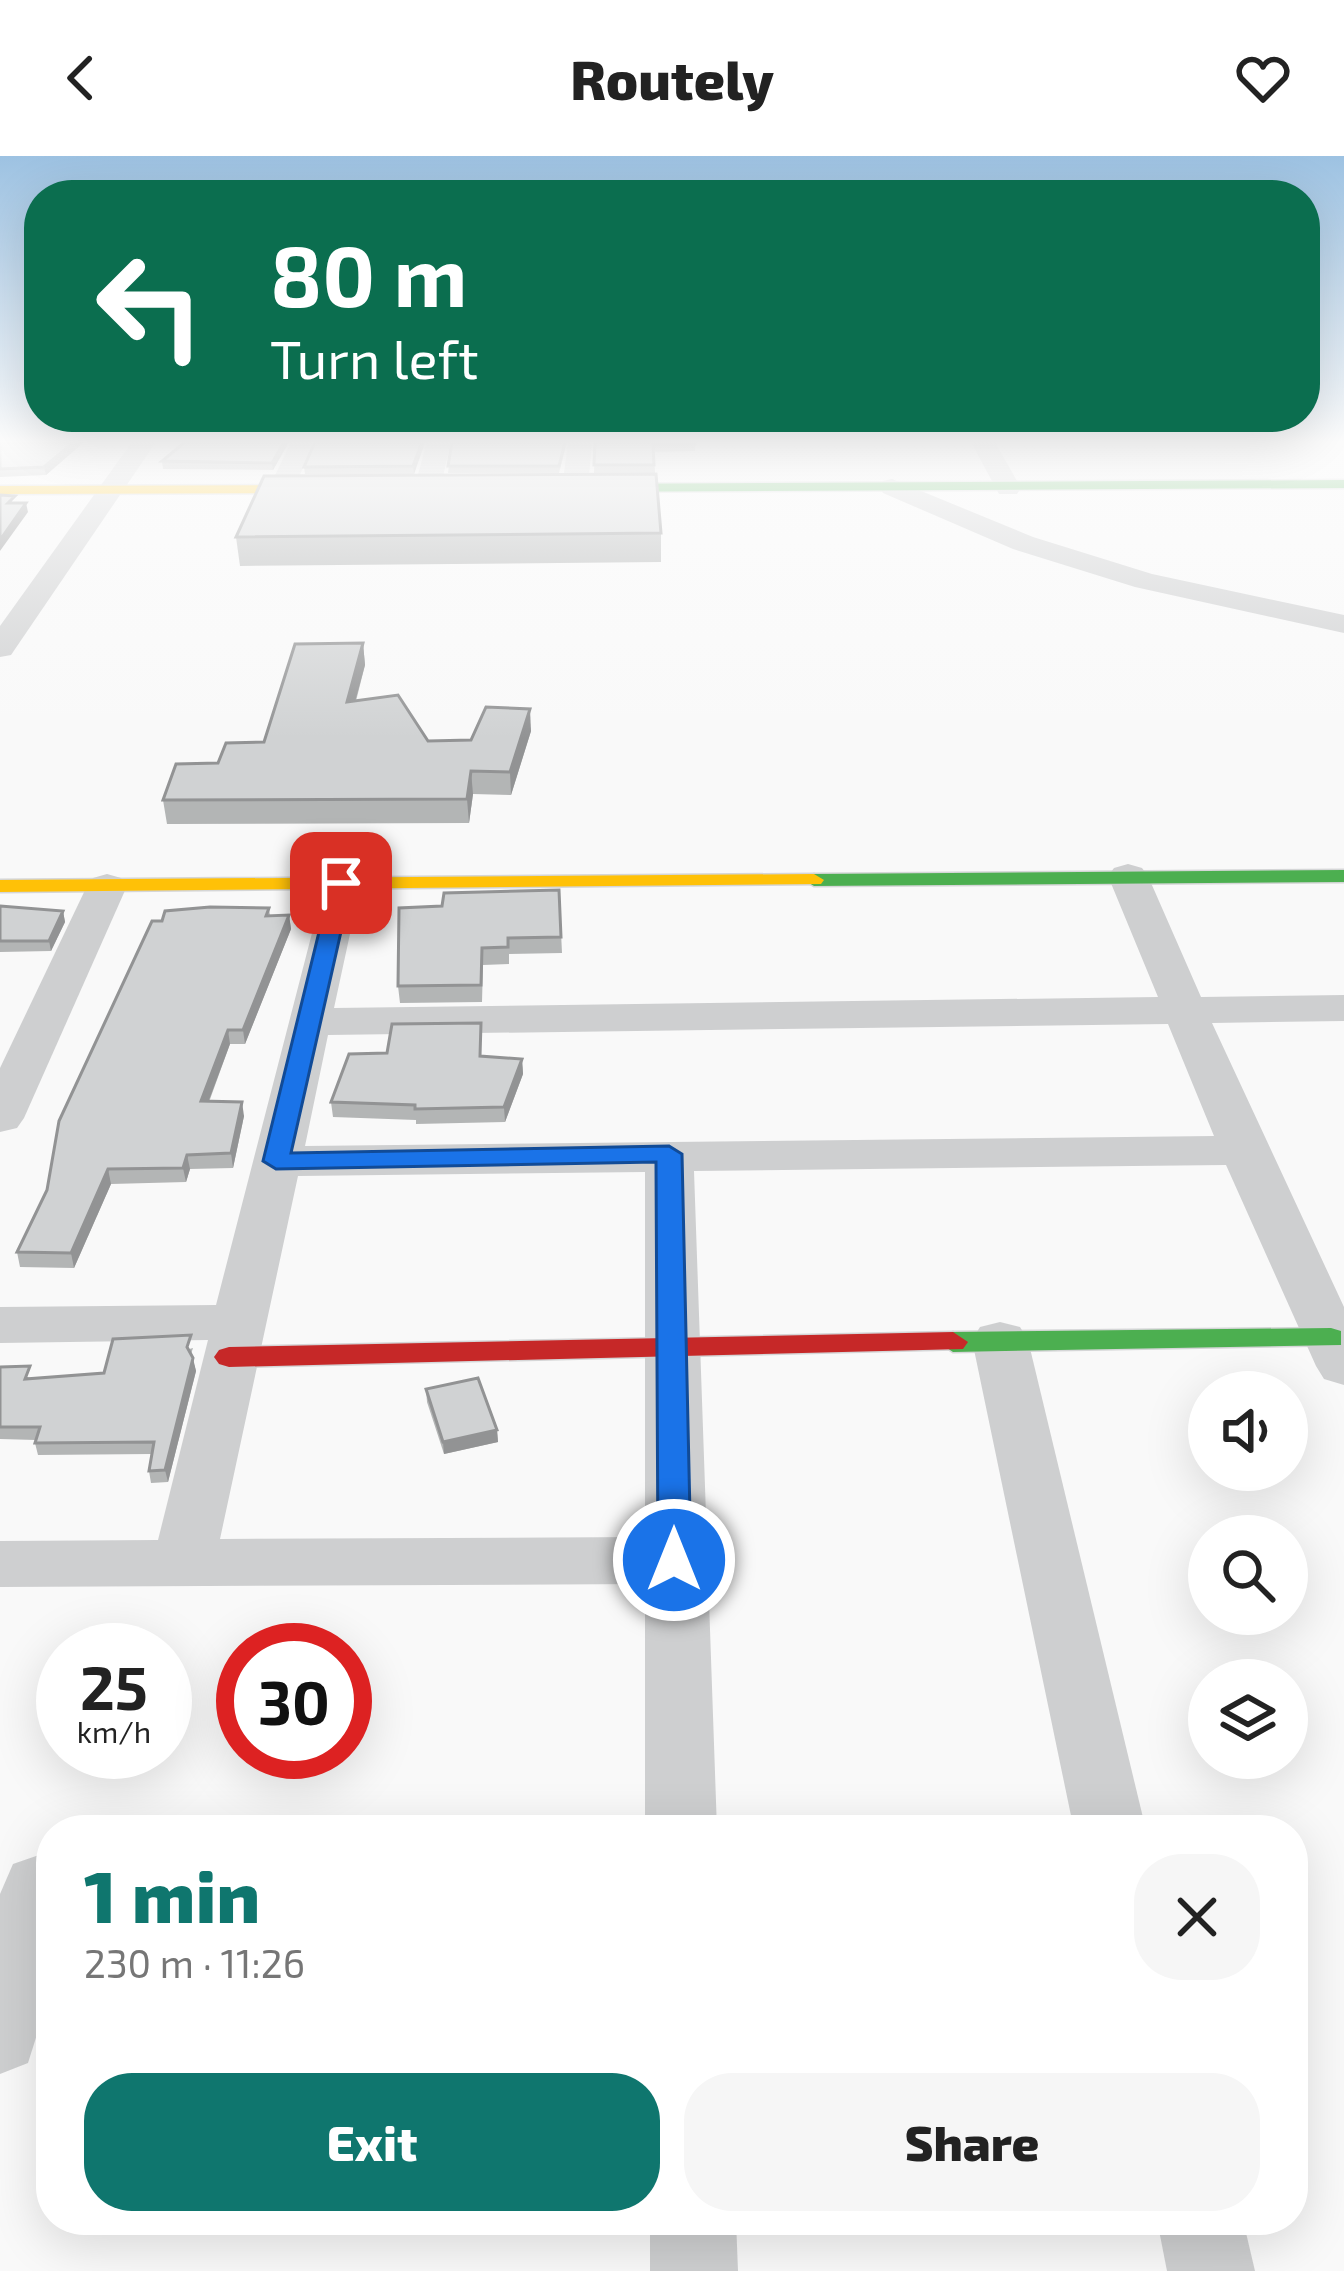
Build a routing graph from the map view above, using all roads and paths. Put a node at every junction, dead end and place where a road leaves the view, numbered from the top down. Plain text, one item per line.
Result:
1 (69, 541) edge
2 (1017, 541) edge
3 (16, 604) edge
4 (1344, 624) edge
5 (0, 648) edge
6 (1128, 876) junction
7 (1344, 876) edge
8 (341, 883) junction
9 (0, 886) edge
10 (106, 886) junction
11 (1344, 1008) edge
12 (1184, 1010) junction
13 (309, 1022) junction
14 (0, 1118) edge
15 (1244, 1150) junction
16 (669, 1154) junction
17 (276, 1161) junction
18 (0, 1325) edge
19 (233, 1340) junction
20 (1000, 1340) junction
21 (673, 1345) junction
22 (1338, 1352) edge
23 (674, 1560) junction
24 (184, 1562) junction
25 (0, 1564) edge
26 (681, 1815) edge
27 (1107, 1815) edge
28 (30, 1888) edge
29 (0, 2037) edge
30 (693, 2235) edge
31 (1203, 2235) edge
32 (694, 2271) edge
33 (1211, 2271) edge

1 - 3 street
2 - 4 street
3 - 5 street
6 - 7 street
6 - 8 street
6 - 12 street
8 - 10 street
8 - 13 street
9 - 10 street
10 - 14 street
11 - 12 street
12 - 13 street
12 - 15 street
13 - 17 street
15 - 16 street
15 - 22 street
16 - 17 street
16 - 21 street
17 - 19 street
18 - 19 street
19 - 21 street
19 - 24 street
20 - 21 street
20 - 22 street
20 - 27 street
21 - 23 street
23 - 24 street
23 - 26 street
24 - 25 street
28 - 29 street
30 - 32 street
31 - 33 street

